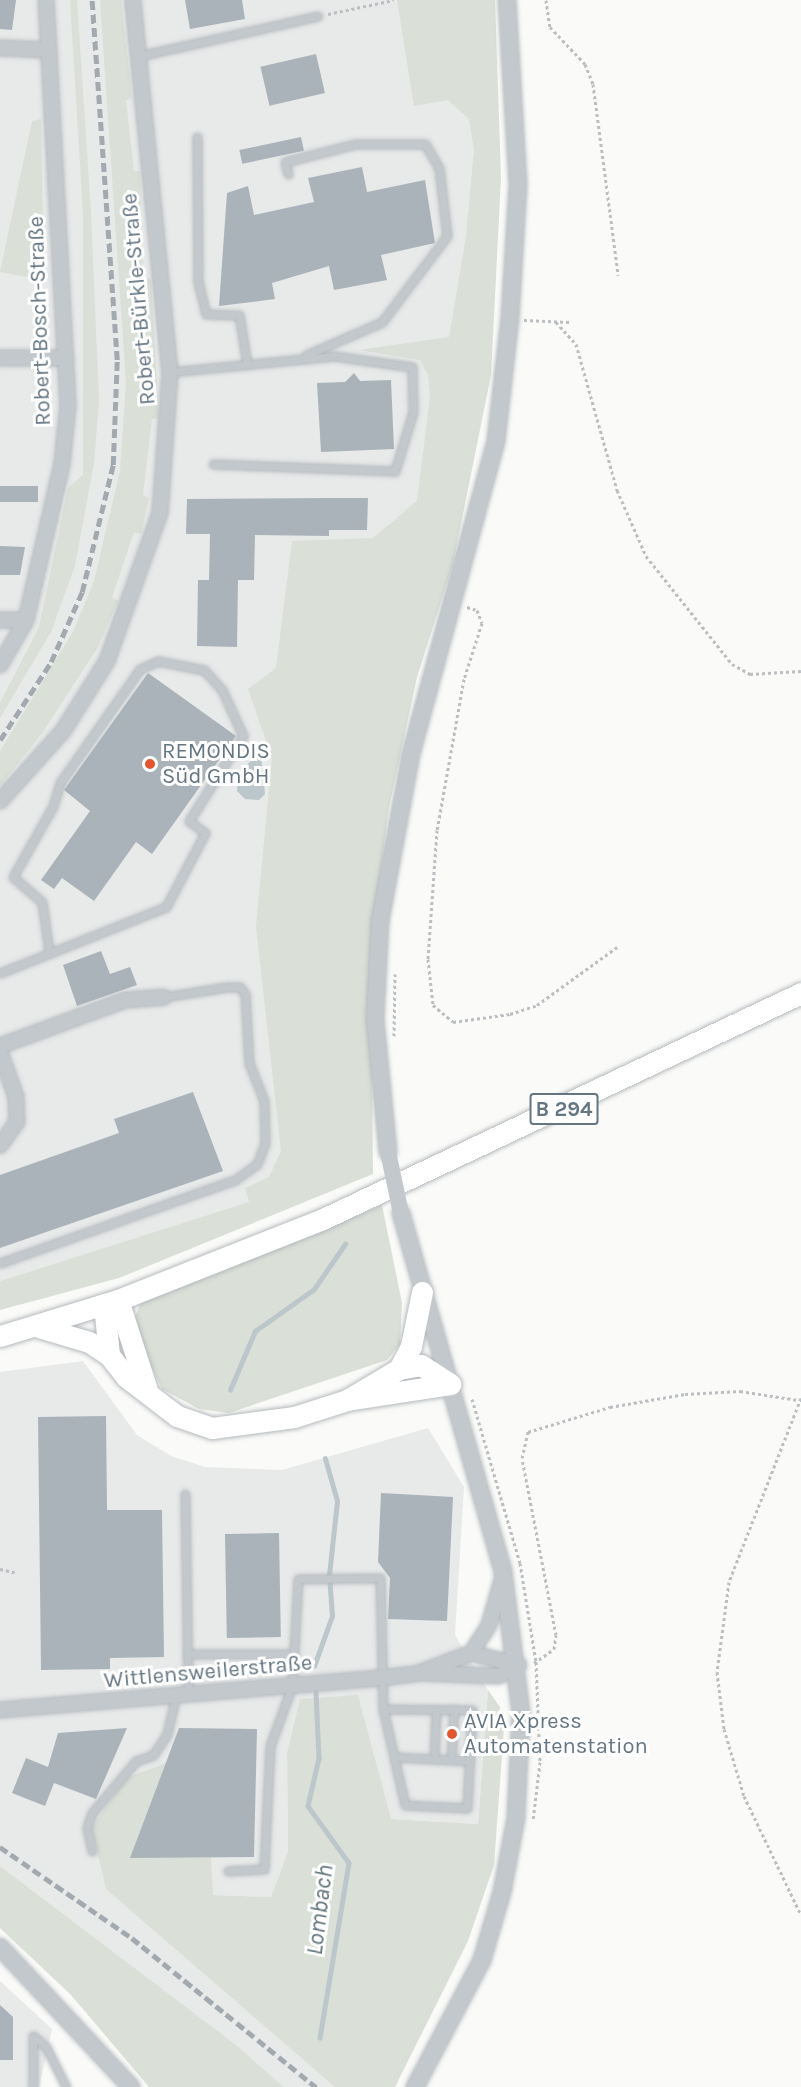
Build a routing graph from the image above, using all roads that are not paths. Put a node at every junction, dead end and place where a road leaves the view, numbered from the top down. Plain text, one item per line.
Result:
1 (46, 0) edge
2 (133, 0) edge
3 (507, 0) edge
4 (318, 16) road end
5 (0, 48) edge
6 (49, 50) junction
7 (138, 56) junction
8 (197, 137) dead end
9 (288, 174) dead end
10 (0, 358) edge
11 (66, 358) junction
12 (298, 358) junction
13 (247, 364) junction
14 (170, 372) junction
15 (213, 464) dead end
16 (0, 620) edge
17 (26, 621) junction
18 (0, 665) edge
19 (0, 801) edge
20 (49, 952) junction
21 (0, 973) edge
22 (801, 993) edge
23 (164, 997) joint
24 (0, 1046) edge
25 (0, 1052) edge
26 (0, 1144) edge
27 (0, 1263) edge
28 (422, 1292) junction
29 (111, 1302) junction
30 (35, 1326) junction
31 (0, 1336) edge
32 (109, 1355) junction
33 (399, 1369) junction
34 (450, 1384) junction
35 (149, 1397) junction
36 (348, 1400) junction
37 (185, 1494) dead end
38 (503, 1571) junction
39 (471, 1653) junction
40 (187, 1654) junction
41 (294, 1654) junction
42 (519, 1665) junction
43 (419, 1673) junction
44 (381, 1678) junction
45 (292, 1686) junction
46 (182, 1696) junction
47 (383, 1709) junction
48 (436, 1709) junction
49 (454, 1709) junction
50 (0, 1710) edge
51 (395, 1757) junction
52 (434, 1759) junction
53 (451, 1760) junction
54 (470, 1761) junction
55 (93, 1851) dead end
56 (228, 1871) dead end
57 (0, 1947) edge
58 (33, 2087) edge
59 (66, 2087) edge
60 (131, 2087) edge
61 (415, 2087) edge

1 - 6 street, Robert-Bosch-Straße
2 - 7 street, Robert-Bürkle-Straße
3 - 28 street, bridge
4 - 7 lane
5 - 6 street
6 - 11 street, Robert-Bosch-Straße
7 - 14 street, Robert-Bürkle-Straße
8 - 13 lane
9 - 12 lane
10 - 11 street
11 - 17 street, Robert-Bosch-Straße
12 - 13 lane
12 - 15 lane
13 - 14 lane
14 - 19 street, Robert-Bürkle-Straße
16 - 17 street
17 - 18 street, Robert-Bosch-Straße
20 - 20 lane
20 - 21 lane
22 - 29 main road, B 294
23 - 24 street
23 - 27 lane
25 - 26 street
28 - 33 main road
28 - 34 street
29 - 30 main road, B 294
29 - 32 main road
29 - 35 main road
30 - 31 main road, B 294
30 - 32 main road
32 - 35 main road
33 - 34 main road
33 - 36 main road
34 - 36 main road
34 - 38 street
35 - 36 main road
37 - 40 lane
38 - 39 street
38 - 42 street
39 - 42 street
39 - 43 street, Wittlensweilerstraße
40 - 41 lane
40 - 46 lane
41 - 44 lane
41 - 45 lane
42 - 43 street, Wittlensweilerstraße
42 - 61 street
43 - 44 street, Wittlensweilerstraße
44 - 45 street, Wittlensweilerstraße
44 - 47 lane
45 - 46 street, Wittlensweilerstraße
45 - 56 lane
46 - 50 street, Wittlensweilerstraße
46 - 55 lane
47 - 48 lane
47 - 51 lane
48 - 49 lane
48 - 52 lane
49 - 53 lane
49 - 54 lane
51 - 52 lane
51 - 54 lane
52 - 53 lane
53 - 54 lane
57 - 60 street
58 - 59 lane

